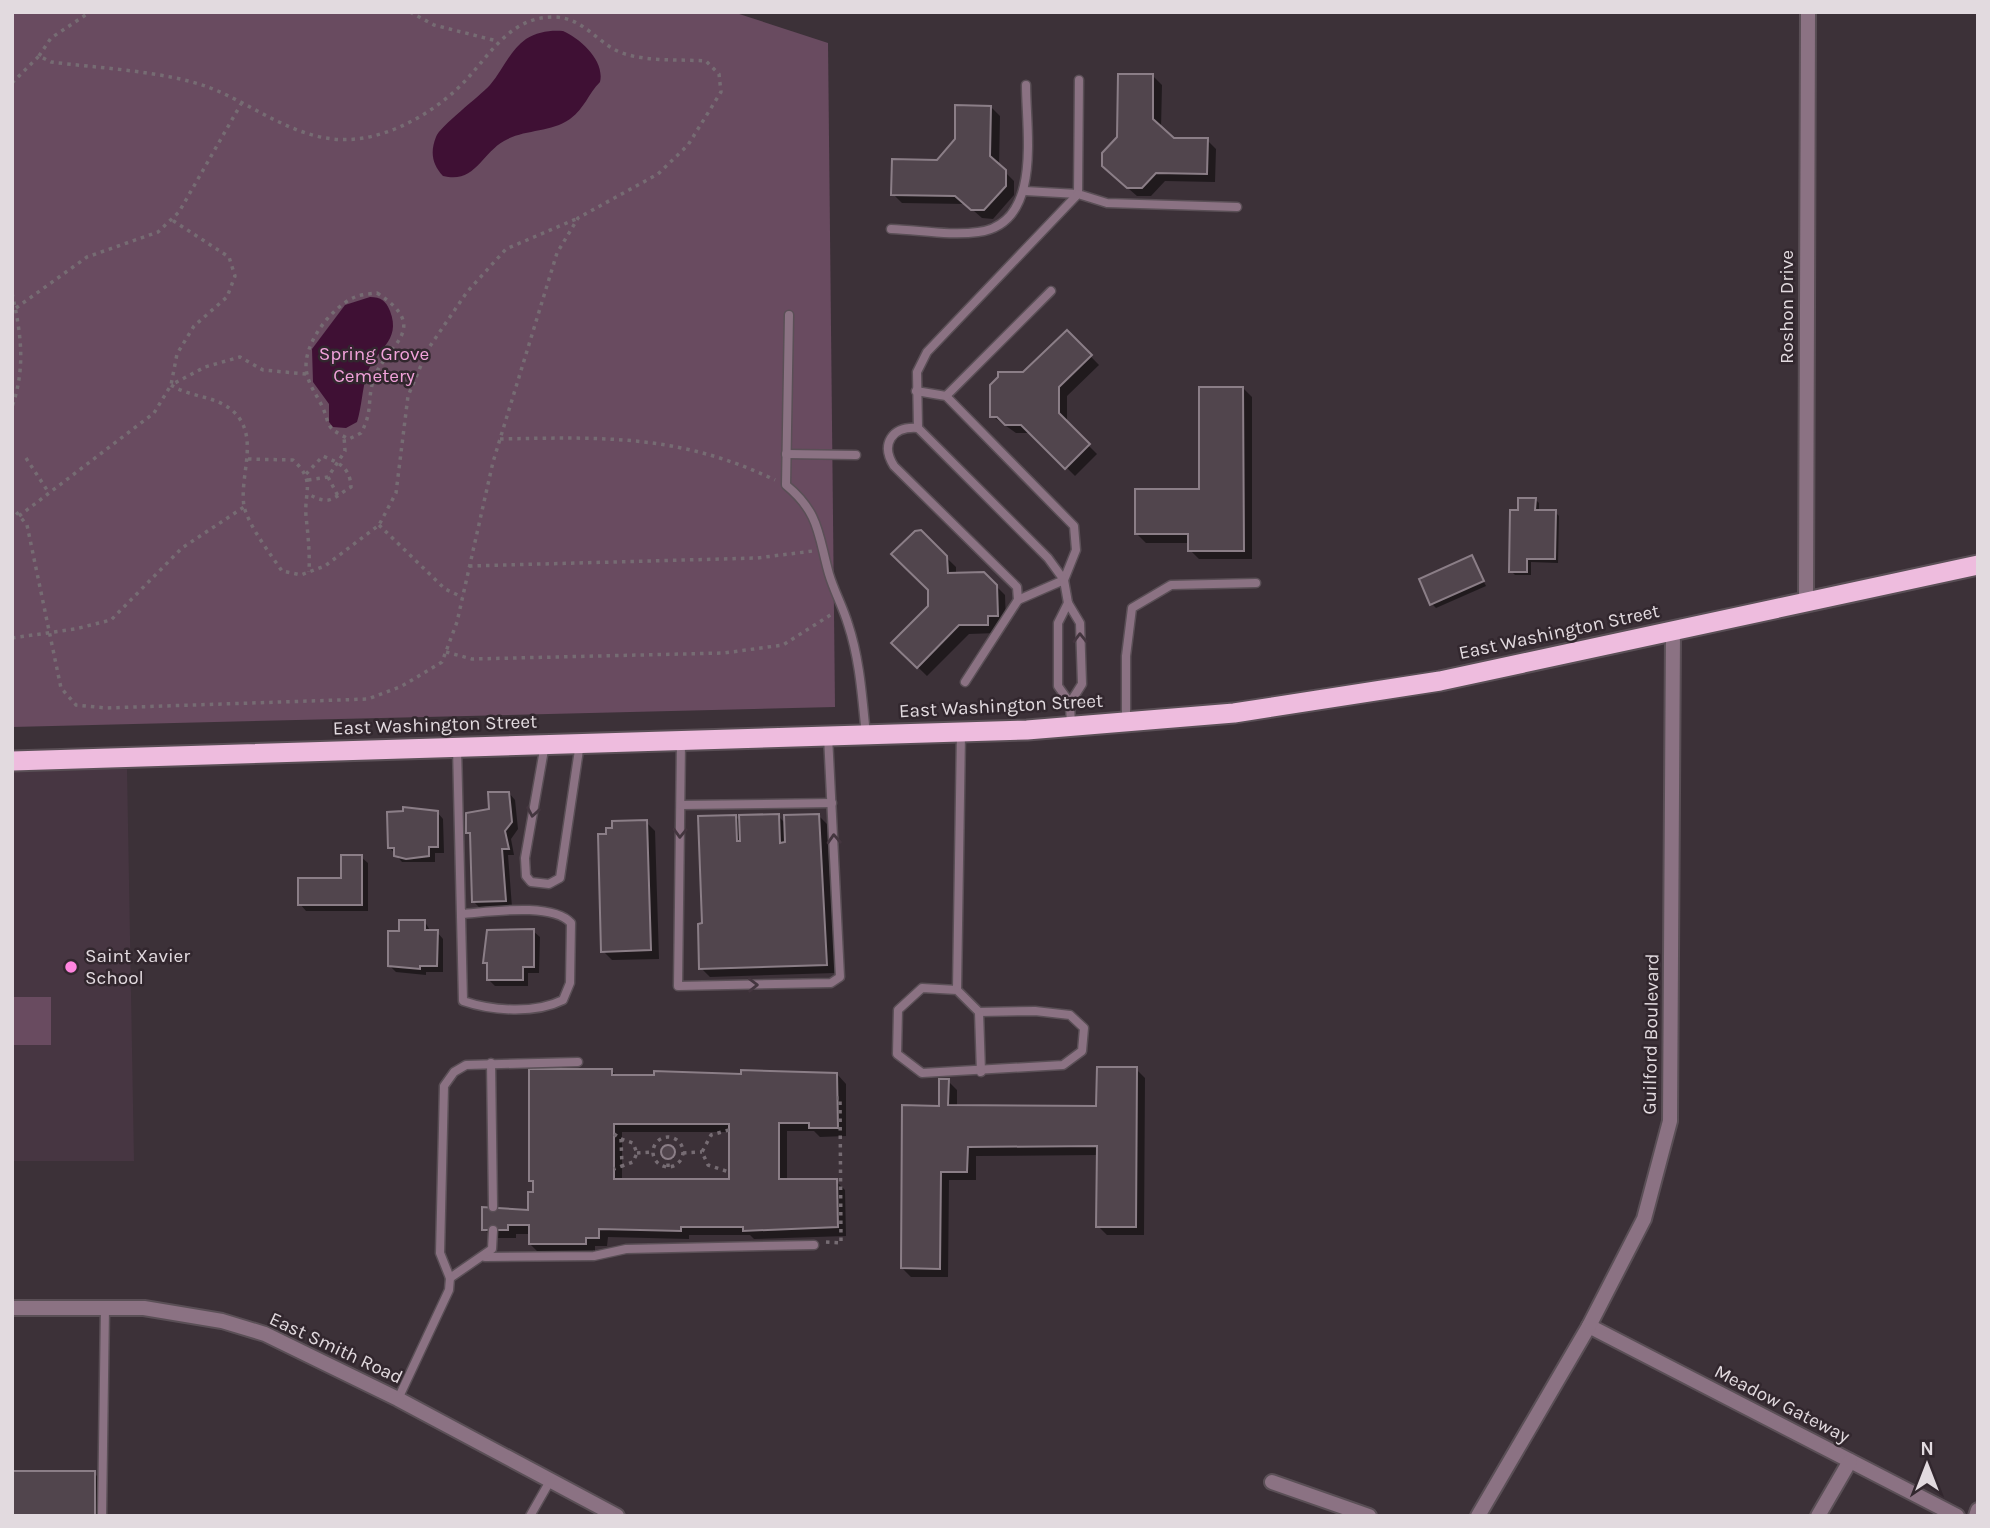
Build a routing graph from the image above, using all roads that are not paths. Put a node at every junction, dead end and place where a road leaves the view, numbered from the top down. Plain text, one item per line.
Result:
1 (1808, 12) edge
2 (1079, 79) dead end
3 (1026, 85) dead end
4 (1025, 191) junction
5 (1078, 194) junction
6 (1237, 207) dead end
7 (891, 229) dead end
8 (1051, 291) dead end
9 (789, 315) dead end
10 (916, 391) junction
11 (946, 396) junction
12 (918, 428) junction
13 (786, 454) junction
14 (856, 455) dead end
15 (1978, 565) edge
16 (1064, 580) junction
17 (1256, 583) dead end
18 (1018, 600) junction
19 (1806, 602) junction
20 (1068, 603) junction
21 (1673, 631) junction
22 (965, 682) dead end
23 (1070, 703) junction
24 (1126, 722) junction
25 (1071, 727) junction
26 (961, 732) junction
27 (866, 735) junction
28 (828, 736) junction
29 (681, 740) junction
30 (580, 743) junction
31 (545, 744) junction
32 (457, 747) junction
33 (12, 761) edge
34 (832, 803) junction
35 (681, 805) junction
36 (461, 914) junction
37 (957, 990) junction
38 (979, 1013) junction
39 (578, 1062) dead end
40 (491, 1063) junction
41 (981, 1072) junction
42 (493, 1207) dead end
43 (493, 1230) dead end
44 (814, 1245) road end
45 (485, 1256) junction
46 (450, 1278) junction
47 (12, 1308) edge
48 (105, 1308) junction
49 (1589, 1326) junction
50 (398, 1399) junction
51 (1850, 1461) junction
52 (551, 1481) junction
53 (1272, 1482) dead end
54 (1978, 1510) edge
55 (102, 1516) edge
56 (530, 1516) edge
57 (617, 1516) edge
58 (1369, 1516) edge
59 (1478, 1516) edge
60 (1818, 1516) edge
61 (1957, 1516) edge
62 (1976, 1516) edge

1 - 19 street, Roshon Drive
2 - 5 lane
3 - 4 lane
4 - 5 lane
4 - 7 lane
5 - 6 lane
5 - 10 lane
8 - 11 lane
9 - 13 lane
10 - 11 lane
10 - 12 lane
11 - 16 lane
12 - 16 lane
12 - 18 lane
13 - 14 lane
13 - 27 lane
15 - 19 highway, East Washington Street
16 - 18 lane
16 - 20 lane
17 - 24 lane
18 - 22 lane
19 - 21 highway, East Washington Street
20 - 23 lane
23 -> 20 lane
21 - 24 highway, East Washington Street
21 - 49 street, Guilford Boulevard
23 - 25 lane
24 - 25 highway, East Washington Street
25 - 26 highway, East Washington Street
26 - 27 highway, East Washington Street
26 - 37 lane
27 - 28 highway, East Washington Street
28 - 29 highway, East Washington Street
28 - 34 lane
29 - 30 highway, East Washington Street
29 - 35 lane
30 - 31 highway, East Washington Street
31 -> 30 lane
31 - 32 highway, East Washington Street
32 - 33 highway, East Washington Street
32 - 36 lane
34 - 35 lane
35 -> 34 lane
36 - 36 lane
37 - 38 lane
37 - 41 lane
38 - 41 lane
38 - 41 lane
39 - 40 lane
40 - 42 lane
40 - 46 lane
43 - 45 lane
44 - 45 lane
45 - 46 lane
46 - 50 lane
47 - 48 street, East Smith Road
48 - 50 street, East Smith Road
48 - 55 lane
49 - 51 street, Meadow Gateway
49 - 59 street, Guilford Boulevard
50 - 52 street, East Smith Road
51 - 60 street
51 - 61 street, Meadow Gateway
52 - 56 lane
52 - 57 street, East Smith Road
53 - 58 street
54 - 62 street

